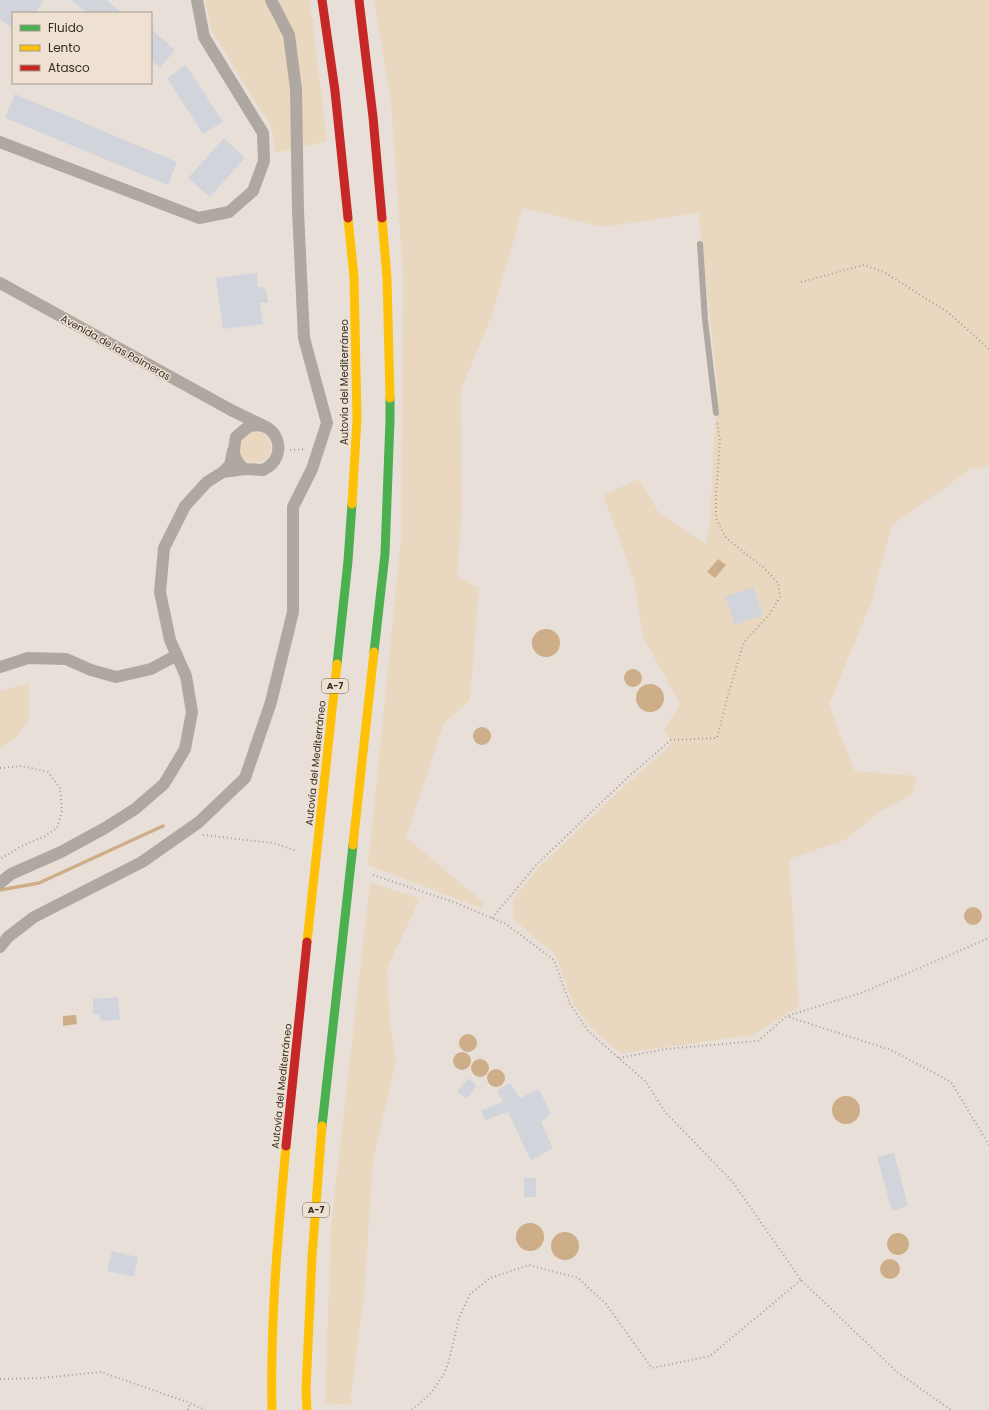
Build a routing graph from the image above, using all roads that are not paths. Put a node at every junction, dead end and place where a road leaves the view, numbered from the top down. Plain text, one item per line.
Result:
1 (197, 0) edge
2 (271, 0) edge
3 (322, 0) edge
4 (359, 0) edge
5 (0, 142) edge
6 (700, 244) dead end
7 (0, 283) edge
8 (232, 410) junction
9 (716, 414) road end
10 (268, 428) junction
11 (236, 437) junction
12 (233, 450) junction
13 (245, 469) junction
14 (223, 472) junction
15 (177, 655) junction
16 (0, 667) edge
17 (0, 883) edge
18 (0, 948) edge
19 (272, 1410) edge
20 (306, 1410) edge

1 - 5 street
2 - 18 street
3 - 19 highway, Autovía del Mediterráneo / A-7
4 - 20 highway, A-7
6 - 9 lane
7 - 8 street, Avenida de las Palmeras
8 - 10 street, Avenida de las Palmeras
8 - 11 street
10 - 11 street
10 - 13 street
11 - 12 street
12 - 13 street
12 - 14 street
13 - 14 street
14 - 15 street
15 - 16 street
15 - 17 street

